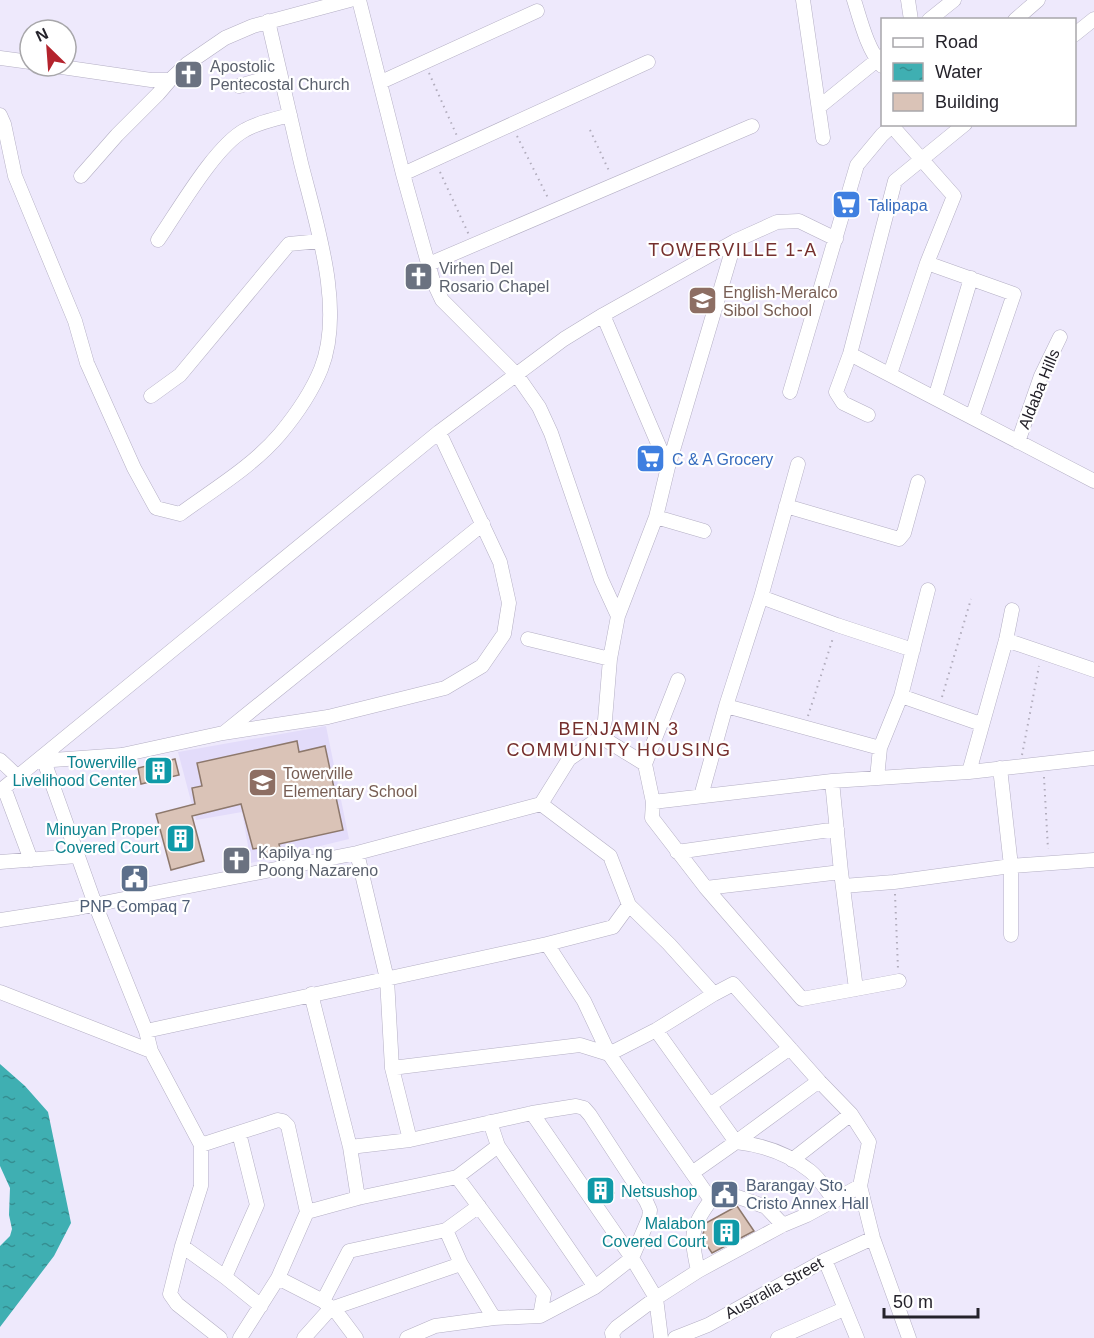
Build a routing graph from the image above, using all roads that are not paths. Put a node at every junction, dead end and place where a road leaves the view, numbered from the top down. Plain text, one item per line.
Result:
1 (350, 0) edge
2 (359, 0) edge
3 (803, 0) edge
4 (854, 0) edge
5 (908, 0) edge
6 (954, 0) edge
7 (1032, 2) edge
8 (537, 10) dead end
9 (910, 18) edge
10 (932, 18) edge
11 (1017, 18) edge
12 (1094, 19) edge
13 (268, 21) junction
14 (1076, 33) edge
15 (0, 58) edge
16 (18, 60) edge
17 (881, 61) edge
18 (648, 62) dead end
19 (78, 69) edge
20 (280, 74) junction
21 (170, 80) junction
22 (381, 82) junction
23 (239, 86) dead end
24 (819, 107) junction
25 (290, 115) junction
26 (0, 116) edge
27 (752, 126) dead end
28 (892, 126) edge
29 (894, 126) edge
30 (963, 126) edge
31 (824, 138) dead end
32 (922, 159) junction
33 (403, 174) junction
34 (81, 176) dead end
35 (836, 239) junction
36 (158, 240) dead end
37 (320, 241) junction
38 (735, 241) junction
39 (927, 262) junction
40 (429, 264) junction
41 (971, 279) junction
42 (603, 315) junction
43 (1060, 337) dead end
44 (850, 354) junction
45 (516, 374) junction
46 (890, 374) junction
47 (790, 392) dead end
48 (151, 396) dead end
49 (935, 398) junction
50 (868, 415) dead end
51 (972, 417) junction
52 (439, 432) junction
53 (1018, 441) junction
54 (798, 464) dead end
55 (669, 467) junction
56 (1094, 481) edge
57 (918, 482) dead end
58 (786, 506) junction
59 (656, 516) junction
60 (483, 524) junction
61 (704, 531) dead end
62 (928, 590) dead end
63 (761, 597) junction
64 (1012, 610) dead end
65 (618, 616) junction
66 (528, 639) dead end
67 (1006, 640) junction
68 (913, 650) junction
69 (610, 659) junction
70 (1094, 670) edge
71 (678, 680) dead end
72 (901, 696) junction
73 (726, 706) junction
74 (981, 724) junction
75 (223, 733) junction
76 (601, 737) junction
77 (880, 748) junction
78 (1094, 758) edge
79 (0, 760) edge
80 (41, 760) junction
81 (645, 764) junction
82 (1000, 768) junction
83 (969, 772) junction
84 (18, 777) junction
85 (877, 778) junction
86 (832, 781) junction
87 (2, 790) edge
88 (701, 796) junction
89 (652, 802) junction
90 (541, 804) junction
91 (837, 829) junction
92 (677, 852) junction
93 (357, 853) junction
94 (77, 856) junction
95 (31, 860) junction
96 (1094, 860) edge
97 (0, 862) edge
98 (1011, 866) junction
99 (841, 872) junction
100 (843, 886) junction
101 (706, 888) junction
102 (95, 904) junction
103 (629, 905) junction
104 (0, 920) edge
105 (1011, 935) dead end
106 (547, 944) junction
107 (387, 978) junction
108 (899, 981) road end
109 (856, 989) junction
110 (0, 992) edge
111 (311, 994) junction
112 (714, 994) junction
113 (656, 1030) junction
114 (146, 1031) junction
115 (790, 1048) junction
116 (151, 1051) junction
117 (609, 1054) junction
118 (392, 1068) junction
119 (819, 1081) junction
120 (710, 1106) junction
121 (532, 1113) junction
122 (851, 1114) junction
123 (490, 1122) junction
124 (239, 1133) junction
125 (410, 1140) junction
126 (736, 1142) junction
127 (201, 1145) junction
128 (498, 1146) junction
129 (350, 1147) junction
130 (792, 1160) junction
131 (692, 1173) junction
132 (457, 1177) junction
133 (860, 1186) junction
134 (358, 1198) junction
135 (711, 1200) junction
136 (835, 1201) junction
137 (479, 1206) junction
138 (307, 1212) junction
139 (783, 1225) junction
140 (446, 1230) junction
141 (873, 1238) junction
142 (182, 1246) junction
143 (632, 1258) junction
144 (825, 1260) junction
145 (461, 1264) junction
146 (698, 1271) junction
147 (225, 1277) junction
148 (278, 1278) junction
149 (595, 1287) junction
150 (656, 1298) junction
151 (326, 1305) junction
152 (261, 1306) junction
153 (844, 1309) junction
154 (540, 1316) junction
155 (494, 1318) junction
156 (710, 1331) edge
157 (613, 1336) edge
158 (220, 1338) edge
159 (240, 1338) edge
160 (304, 1338) edge
161 (356, 1338) edge
162 (407, 1338) edge
163 (661, 1338) edge
164 (675, 1338) edge
165 (778, 1338) edge
166 (857, 1338) edge
167 (909, 1338) edge

1 - 13 street
2 - 22 street
3 - 24 street
4 - 17 street
5 - 9 street
6 - 10 street
7 - 11 street
8 - 22 street
12 - 14 street
13 - 20 street
13 - 21 street
15 - 16 street
17 - 24 street
18 - 33 street
19 - 21 street
20 - 23 street
20 - 25 street
21 - 34 street
22 - 33 street
24 - 31 street
25 - 36 street
25 - 37 street
26 - 37 street
27 - 40 street
28 - 35 street
29 - 32 street
30 - 32 street
32 - 39 street
32 - 44 street
33 - 40 street
35 - 38 street
35 - 47 street
37 - 48 street
38 - 42 street
38 - 55 street
39 - 41 street
39 - 46 street
40 - 45 street
41 - 49 street
41 - 51 street
42 - 45 street
42 - 55 street
43 - 53 street, Aldaba Hills
44 - 46 street
44 - 50 street
45 - 52 street
45 - 65 street
46 - 49 street
49 - 51 street
51 - 53 street
52 - 60 street
52 - 80 street
53 - 56 street
54 - 58 street
55 - 59 street
57 - 58 street
58 - 63 street
59 - 61 street
59 - 65 street
60 - 75 street
60 - 75 street
62 - 68 street
63 - 68 street
63 - 73 street
64 - 67 street
65 - 69 street
66 - 69 street
67 - 70 street
67 - 74 street
68 - 72 street
69 - 76 street
71 - 81 street
72 - 74 street
72 - 77 street
73 - 77 street
73 - 88 street
74 - 83 street
75 - 80 street
76 - 81 street
76 - 90 street
77 - 85 street
78 - 82 street
79 - 84 street
80 - 84 street
80 - 94 street
81 - 89 street
82 - 83 street
82 - 98 street
83 - 85 street
84 - 87 street
85 - 86 street
86 - 88 street
86 - 91 street
87 - 95 street
88 - 89 street
89 - 92 street
90 - 93 street
90 - 103 street
91 - 92 street
91 - 99 street
92 - 101 street
93 - 102 street
93 - 107 street
94 - 95 street
94 - 102 street
95 - 97 street
96 - 98 street
98 - 100 street
98 - 105 street
99 - 100 street
99 - 101 street
100 - 109 street
101 - 109 street
102 - 104 street
102 - 114 street
103 - 106 street
103 - 112 street
106 - 107 street
106 - 117 street
107 - 111 street
107 - 118 street
108 - 109 street
110 - 116 street
111 - 114 street
111 - 129 street
112 - 113 street
112 - 115 street
113 - 117 street
113 - 120 street
114 - 116 street
115 - 119 street
115 - 120 street
116 - 127 street
117 - 118 street
117 - 131 street
118 - 125 street
119 - 122 street
119 - 126 street
120 - 126 street
121 - 123 street
121 - 143 street
121 - 143 street
122 - 130 street
122 - 133 street
123 - 125 street
123 - 128 street
124 - 127 street
124 - 138 street
124 - 147 street
125 - 129 street
126 - 130 street
126 - 131 street
127 - 142 street
128 - 132 street
128 - 149 street
129 - 134 street
130 - 136 street
131 - 135 street
132 - 134 street
132 - 137 street
133 - 136 street
133 - 141 street
134 - 138 street
135 - 139 street
135 - 146 street
136 - 139 street
137 - 140 street
137 - 154 street
138 - 148 street
139 - 146 street
140 - 145 street
140 - 151 street
141 - 144 street, Australia Street
141 - 167 street
142 - 147 street
142 - 158 street
143 - 149 street
143 - 150 street
144 - 153 street
144 - 156 street, Australia Street
145 - 151 street
145 - 155 street
146 - 150 street
147 - 152 street
148 - 151 street
148 - 152 street
149 - 154 street
150 - 157 street
150 - 163 street
151 - 160 street
151 - 161 street
152 - 159 street
153 - 165 street
153 - 166 street
154 - 155 street
155 - 162 street
156 - 164 street, Australia Street

